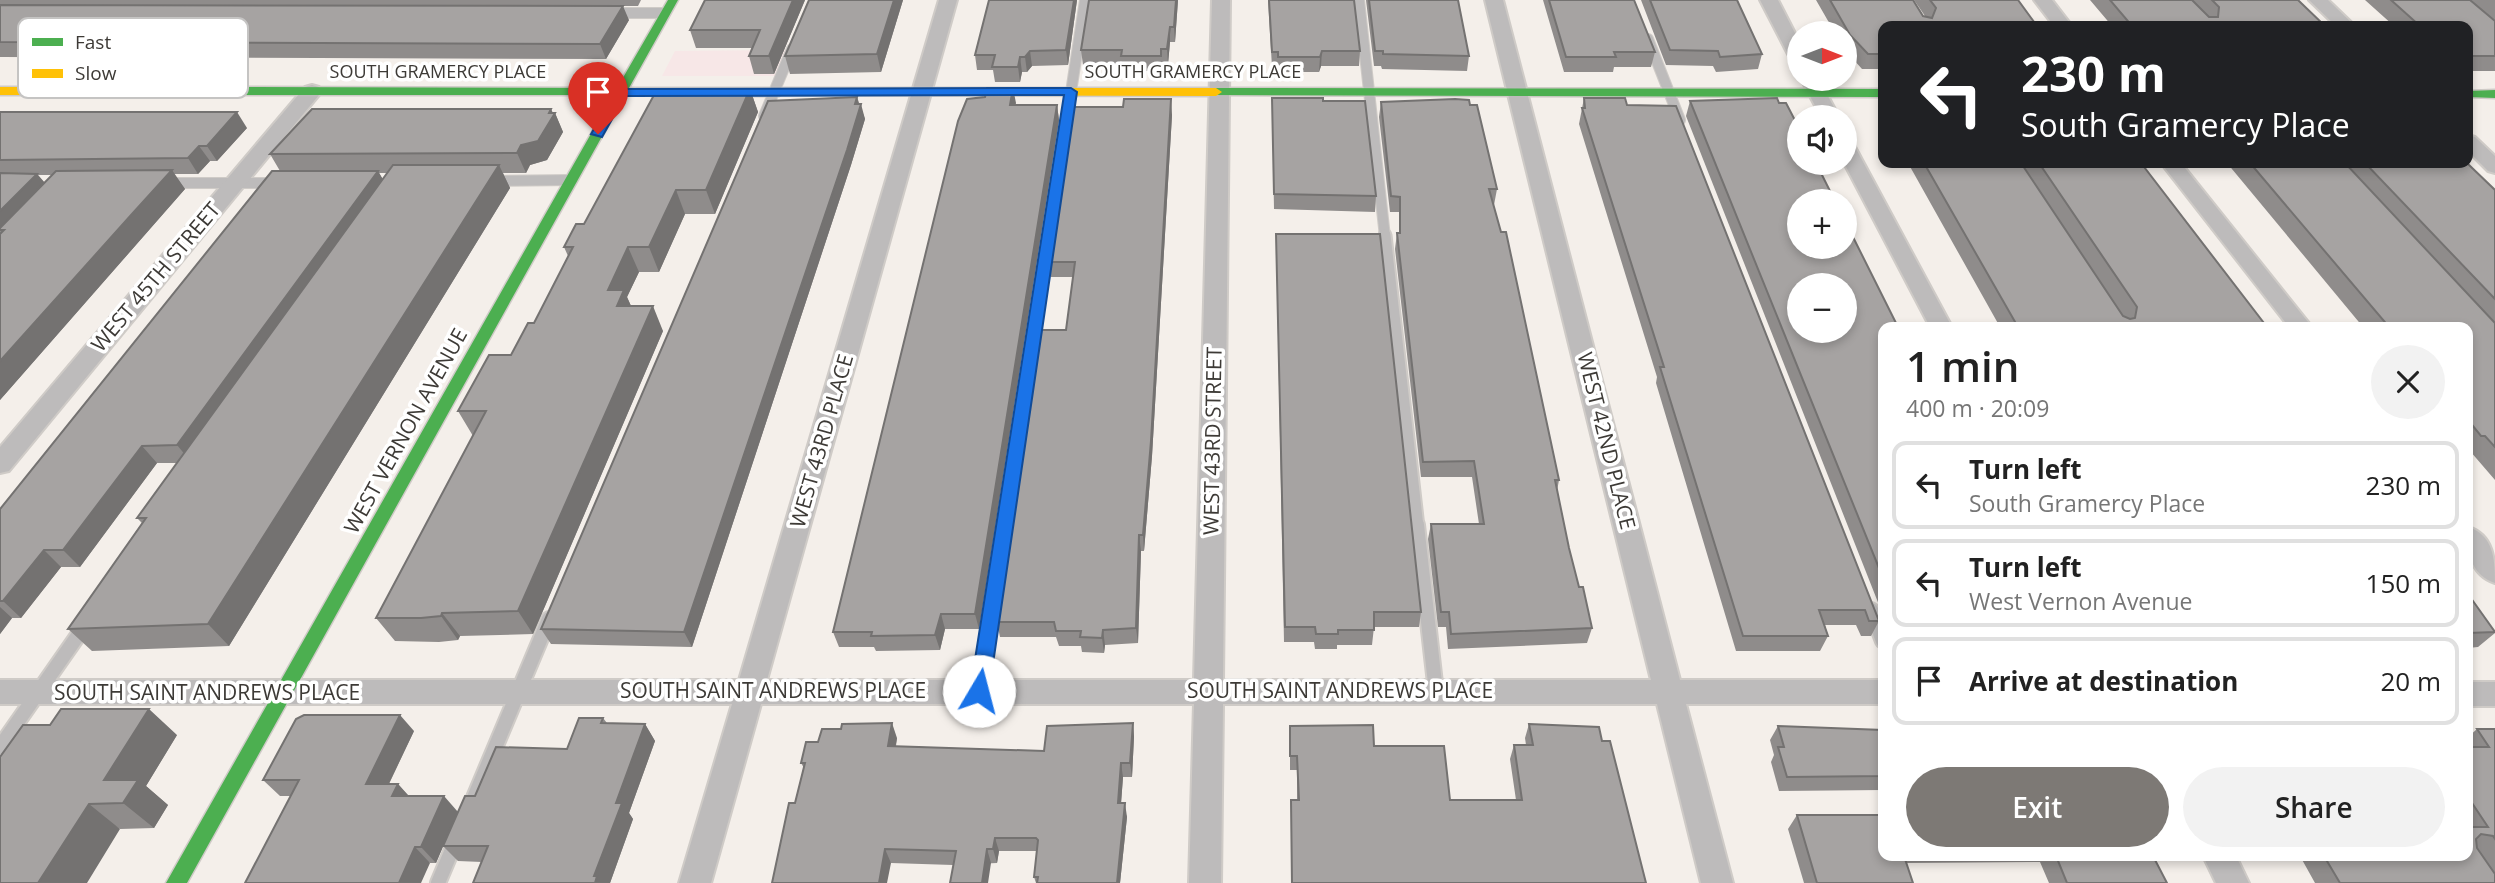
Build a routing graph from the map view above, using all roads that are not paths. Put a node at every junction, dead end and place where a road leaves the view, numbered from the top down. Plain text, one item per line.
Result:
1 (948, 0) edge
2 (1085, 0) edge
3 (1221, 0) edge
4 (1359, 0) edge
5 (1494, 0) edge
6 (1769, 0) edge
7 (2043, 0) edge
8 (2318, 0) edge
9 (669, 6) edge
10 (596, 13) edge
11 (2059, 21) edge
12 (2341, 21) edge
13 (1642, 23) edge
14 (798, 34) edge
15 (1787, 35) edge
16 (1787, 87) edge
17 (1857, 90) edge
18 (312, 91) junction
19 (1219, 91) junction
20 (1370, 91) junction
21 (248, 92) edge
22 (621, 92) junction
23 (774, 92) junction
24 (922, 92) junction
25 (1071, 92) junction
26 (1517, 92) junction
27 (1878, 92) edge
28 (1669, 93) junction
29 (2473, 94) edge
30 (2495, 94) edge
31 (758, 130) edge
32 (1684, 131) edge
33 (2473, 146) edge
34 (2495, 167) edge
35 (2175, 168) edge
36 (1857, 169) edge
37 (572, 180) junction
38 (480, 181) edge
39 (150, 183) edge
40 (234, 183) junction
41 (290, 183) edge
42 (1938, 322) edge
43 (2297, 322) edge
44 (0, 464) edge
45 (2473, 543) edge
46 (2495, 572) edge
47 (556, 603) edge
48 (1868, 603) edge
49 (94, 613) edge
50 (1878, 628) edge
51 (750, 690) junction
52 (979, 691) junction
53 (1209, 691) junction
54 (0, 692) edge
55 (1436, 692) junction
56 (1878, 692) edge
57 (37, 693) junction
58 (283, 693) junction
59 (518, 693) junction
60 (1670, 693) junction
61 (2473, 694) edge
62 (2495, 694) edge
63 (0, 747) edge
64 (2222, 861) edge
65 (176, 883) edge
66 (438, 883) edge
67 (695, 883) edge
68 (1205, 883) edge
69 (1717, 883) edge
70 (2233, 883) edge

1 - 24 street, WEST 43RD PLACE
2 - 25 lane
3 - 19 street, WEST 43RD STREET
4 - 20 lane
5 - 26 street, WEST 42ND PLACE
6 - 15 street
7 - 11 street
8 - 12 street
9 - 10 lane
9 - 22 street, WEST VERNON AVENUE
13 - 28 lane
14 - 23 lane
16 - 28 street, SOUTH GRAMERCY PLACE
17 - 27 street, SOUTH GRAMERCY PLACE
18 - 21 street, SOUTH GRAMERCY PLACE
18 - 22 street, SOUTH GRAMERCY PLACE
18 - 40 street, WEST 45TH STREET
19 - 20 street, SOUTH GRAMERCY PLACE
19 - 25 street, SOUTH GRAMERCY PLACE
19 - 53 street, WEST 43RD STREET
20 - 26 street, SOUTH GRAMERCY PLACE
20 - 55 lane
22 - 23 street, SOUTH GRAMERCY PLACE
22 - 37 street, WEST VERNON AVENUE
23 - 24 street, SOUTH GRAMERCY PLACE
23 - 31 lane
24 - 25 street, SOUTH GRAMERCY PLACE
24 - 51 street, WEST 43RD PLACE
25 - 52 lane
26 - 28 street, SOUTH GRAMERCY PLACE
26 - 60 street, WEST 42ND PLACE
28 - 32 lane
29 - 30 street
33 - 34 street
35 - 43 street
36 - 42 street
37 - 38 lane
37 - 58 street, WEST VERNON AVENUE
39 - 40 lane
40 - 41 lane
40 - 44 street, WEST 45TH STREET
45 - 46 street
47 - 59 lane
48 - 50 lane
49 - 57 lane
51 - 52 street, SOUTH SAINT ANDREWS PLACE
51 - 59 street, SOUTH SAINT ANDREWS PLACE
51 - 67 street, WEST 43RD PLACE
52 - 53 street, SOUTH SAINT ANDREWS PLACE
53 - 55 street, SOUTH SAINT ANDREWS PLACE
53 - 68 street, WEST 43RD STREET
54 - 57 street, SOUTH SAINT ANDREWS PLACE
55 - 60 street, SOUTH SAINT ANDREWS PLACE
56 - 60 street, SOUTH SAINT ANDREWS PLACE
57 - 58 street, SOUTH SAINT ANDREWS PLACE
57 - 63 lane
58 - 59 street, SOUTH SAINT ANDREWS PLACE
58 - 65 street, WEST VERNON AVENUE
59 - 66 lane
60 - 69 street, WEST 42ND PLACE
61 - 62 street
64 - 70 street

